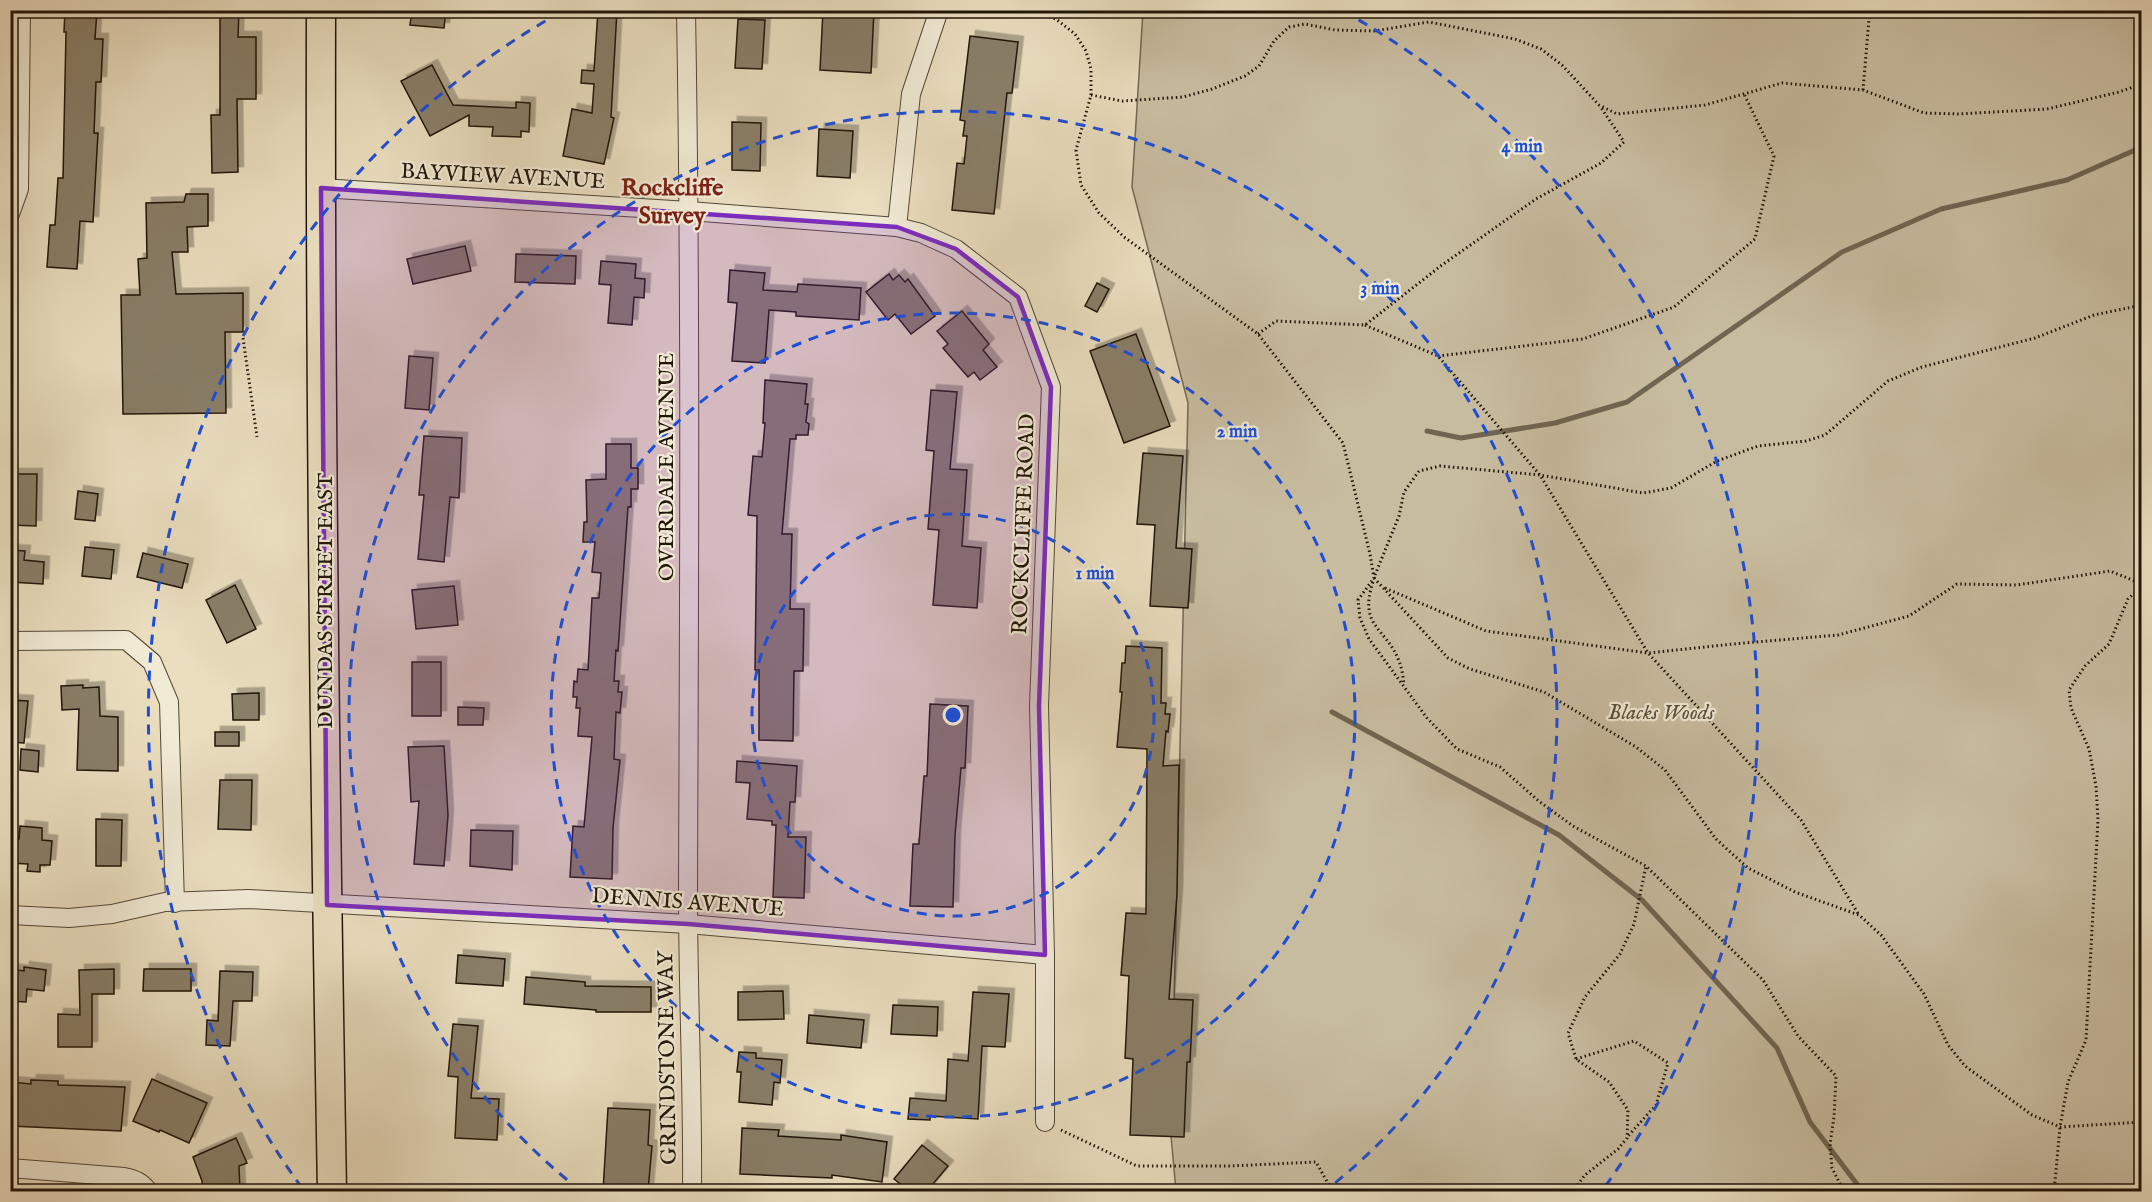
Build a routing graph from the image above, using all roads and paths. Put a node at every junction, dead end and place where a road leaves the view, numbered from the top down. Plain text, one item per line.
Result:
1 (21, 10) edge
2 (321, 10) edge
3 (686, 10) edge
4 (939, 10) edge
5 (1028, 10) edge
6 (1875, 10) edge
7 (2142, 84) edge
8 (1863, 90) junction
9 (1744, 94) junction
10 (1091, 95) junction
11 (1599, 105) junction
12 (15, 140) edge
13 (321, 188) junction
14 (689, 211) junction
15 (10, 214) edge
16 (897, 227) junction
17 (2142, 304) edge
18 (1365, 325) junction
19 (1258, 334) junction
20 (243, 338) dead end
21 (1438, 356) junction
22 (257, 437) dead end
23 (1540, 475) junction
24 (1374, 578) junction
25 (2142, 585) edge
26 (1384, 587) junction
27 (10, 641) edge
28 (1648, 653) junction
29 (1404, 687) junction
30 (1646, 866) junction
31 (175, 903) junction
32 (327, 905) junction
33 (10, 915) edge
34 (1859, 915) junction
35 (688, 924) junction
36 (1045, 955) junction
37 (1576, 1059) junction
38 (1045, 1122) joint
39 (2142, 1122) edge
40 (2060, 1127) junction
41 (1627, 1138) junction
42 (10, 1168) edge
43 (149, 1191) edge
44 (332, 1191) edge
45 (692, 1191) edge
46 (1334, 1191) edge
47 (1572, 1191) edge
48 (1844, 1191) edge
49 (2054, 1191) edge

1 - 12 street
2 - 13 main road, DUNDAS STREET EAST
3 - 14 street, OVERDALE AVENUE
4 - 16 street
5 - 10 path
6 - 8 path
7 - 8 path
8 - 9 path
9 - 11 path
9 - 21 path
10 - 11 path
10 - 19 path
11 - 18 path
12 - 15 street
13 - 14 street, BAYVIEW AVENUE
13 - 32 main road, DUNDAS STREET EAST
14 - 16 street, BAYVIEW AVENUE
14 - 35 street, OVERDALE AVENUE
16 - 36 street, ROCKCLIFFE ROAD
17 - 23 path
18 - 19 path
18 - 21 path
19 - 24 path
20 - 22 path
21 - 23 path
23 - 24 path
23 - 28 path
24 - 26 path
24 - 29 path
24 - 29 path
25 - 28 path
25 - 40 path
26 - 28 path
26 - 34 path
27 - 31 street
28 - 34 path
29 - 30 path
30 - 37 path
30 - 48 path
31 - 32 street, DENNIS AVENUE
31 - 33 street, DENNIS AVENUE
32 - 35 street, DENNIS AVENUE
32 - 44 main road, DUNDAS STREET EAST
34 - 40 path
35 - 36 street, DENNIS AVENUE
35 - 45 street, GRINDSTONE WAY
36 - 38 street, ROCKCLIFFE ROAD
37 - 41 path
37 - 41 path
38 - 46 path
39 - 40 path
40 - 49 path
41 - 47 path
42 - 43 street

